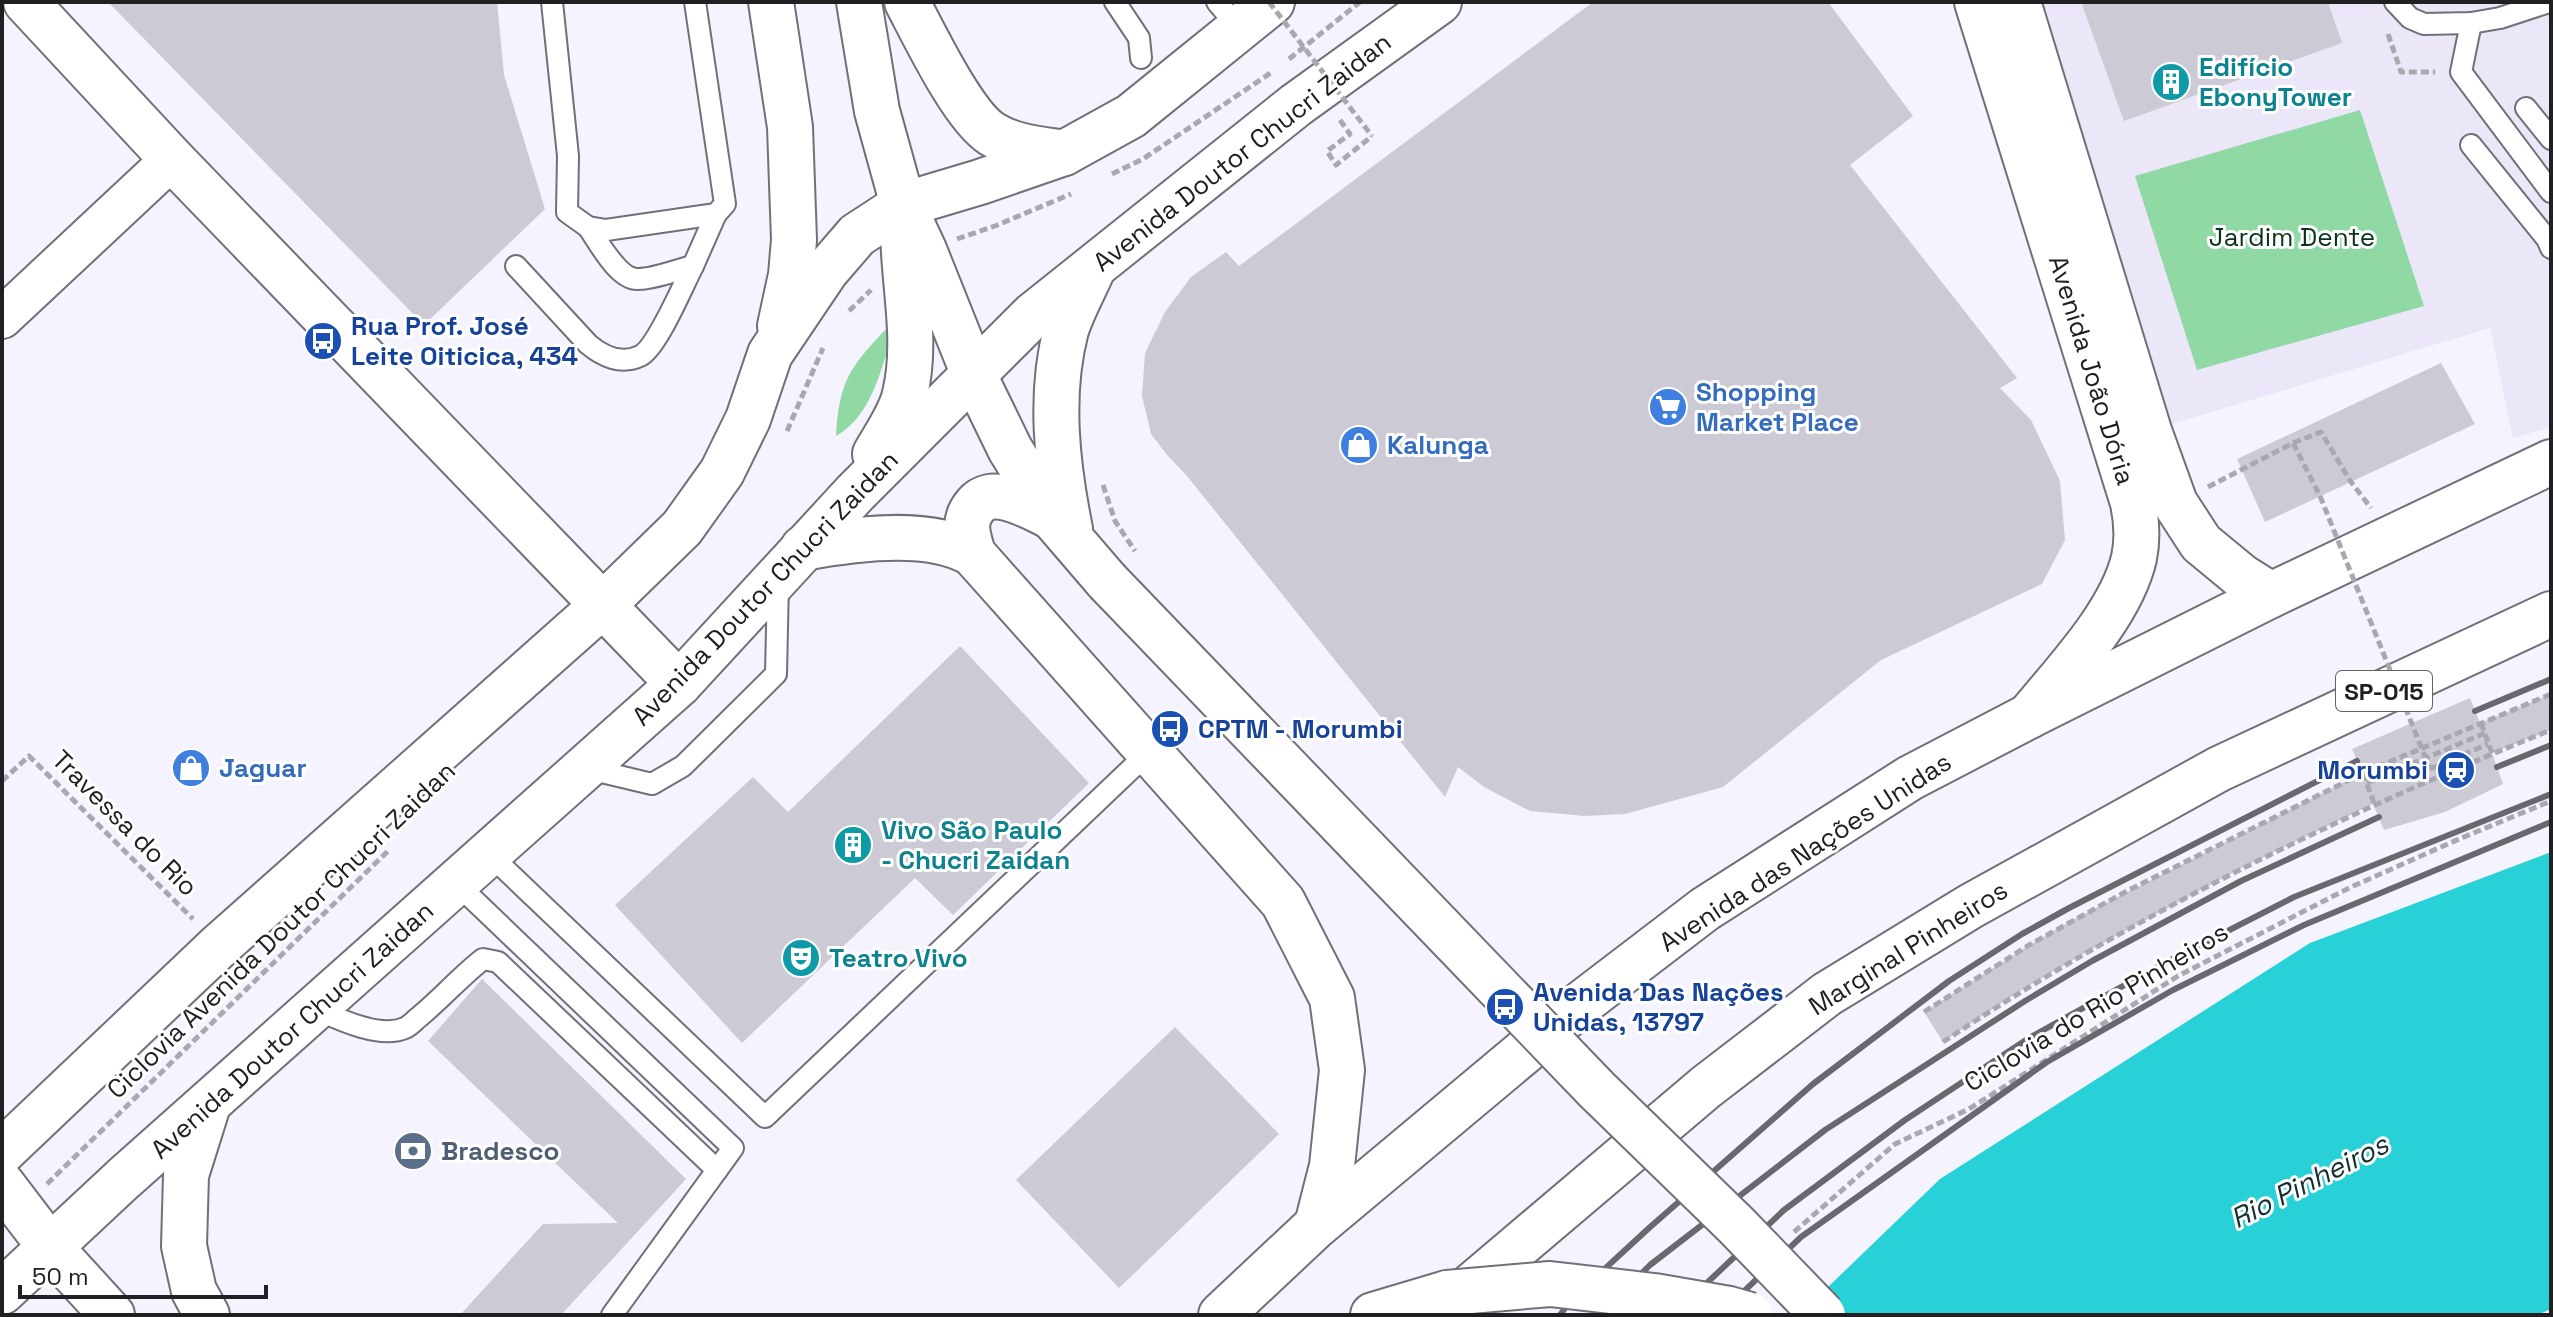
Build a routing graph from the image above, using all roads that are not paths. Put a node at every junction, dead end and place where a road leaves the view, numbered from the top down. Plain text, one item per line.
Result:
1 (26, 2) edge
2 (552, 2) edge
3 (695, 2) edge
4 (771, 2) edge
5 (859, 2) edge
6 (907, 2) edge
7 (1115, 2) edge
8 (1439, 2) edge
9 (1977, 2) edge
10 (2018, 2) edge
11 (2395, 2) edge
12 (2549, 2) edge
13 (1249, 8) edge
14 (2471, 23) junction
15 (1141, 58) dead end
16 (2526, 108) dead end
17 (2551, 139) edge
18 (2471, 145) dead end
19 (172, 159) junction
20 (1071, 172) junction
21 (2551, 192) edge
22 (903, 205) junction
23 (716, 214) junction
24 (588, 227) junction
25 (2551, 248) edge
26 (913, 256) junction
27 (516, 266) dead end
28 (693, 266) junction
29 (1093, 266) junction
30 (2, 318) edge
31 (770, 354) junction
32 (974, 375) junction
33 (2548, 455) edge
34 (855, 493) junction
35 (1062, 528) junction
36 (973, 554) junction
37 (791, 562) junction
38 (2271, 595) junction
39 (603, 605) junction
40 (2551, 614) edge
41 (679, 684) junction
42 (2029, 716) junction
43 (1150, 751) junction
44 (585, 768) junction
45 (489, 854) junction
46 (456, 883) junction
47 (316, 1009) junction
48 (208, 1105) junction
49 (2, 1152) edge
50 (717, 1170) junction
51 (10, 1196) edge
52 (1317, 1225) junction
53 (50, 1247) junction
54 (2, 1292) edge
55 (112, 1315) edge
56 (207, 1315) edge
57 (612, 1315) edge
58 (1221, 1315) edge
59 (1373, 1315) edge
60 (1437, 1315) edge
61 (1750, 1315) edge
62 (1823, 1315) edge

1 - 19 main road
2 - 24 lane
3 - 23 lane
4 - 31 main road
5 - 22 main road
6 - 20 main road
7 - 15 lane
8 - 29 main road, Avenida Doutor Chucri Zaidan
9 - 42 main road, Avenida João Dória
10 - 38 main road, Avenida João Dória
11 - 14 lane
12 - 14 lane
13 - 20 main road
14 - 21 lane
16 - 17 lane
18 - 25 lane
19 - 30 street
19 - 39 main road
20 - 22 main road
22 - 26 main road
22 - 31 main road
23 - 24 lane
23 - 28 lane
24 - 28 lane
26 - 32 main road
26 - 34 main road
27 - 28 lane
29 - 32 main road, Avenida Doutor Chucri Zaidan
29 - 35 main road
31 - 39 main road
32 - 34 main road, Avenida Doutor Chucri Zaidan
32 - 35 main road
33 - 38 main road, Avenida das Nações Unidas
34 - 37 main road, Avenida Doutor Chucri Zaidan
35 - 36 main road
35 - 62 main road, bridge
36 - 37 main road
36 - 43 main road
37 - 41 main road, Avenida Doutor Chucri Zaidan
37 - 44 lane
38 - 42 main road, Avenida das Nações Unidas
39 - 41 main road
39 - 49 main road
40 - 60 main road, Marginal Pinheiros / SP-015
41 - 44 main road, Avenida Doutor Chucri Zaidan
42 - 52 main road, Avenida das Nações Unidas
43 - 45 lane
43 - 52 main road
44 - 45 main road, Avenida Doutor Chucri Zaidan
45 - 46 main road, Avenida Doutor Chucri Zaidan
46 - 47 main road, Avenida Doutor Chucri Zaidan
46 - 50 lane
47 - 48 main road, Avenida Doutor Chucri Zaidan
47 - 50 lane
48 - 53 main road, Avenida Doutor Chucri Zaidan
48 - 56 main road
50 - 57 lane
51 - 53 main road
52 - 58 main road, Avenida das Nações Unidas
53 - 54 main road, Avenida Doutor Chucri Zaidan
53 - 55 main road
59 - 61 main road, bridge

